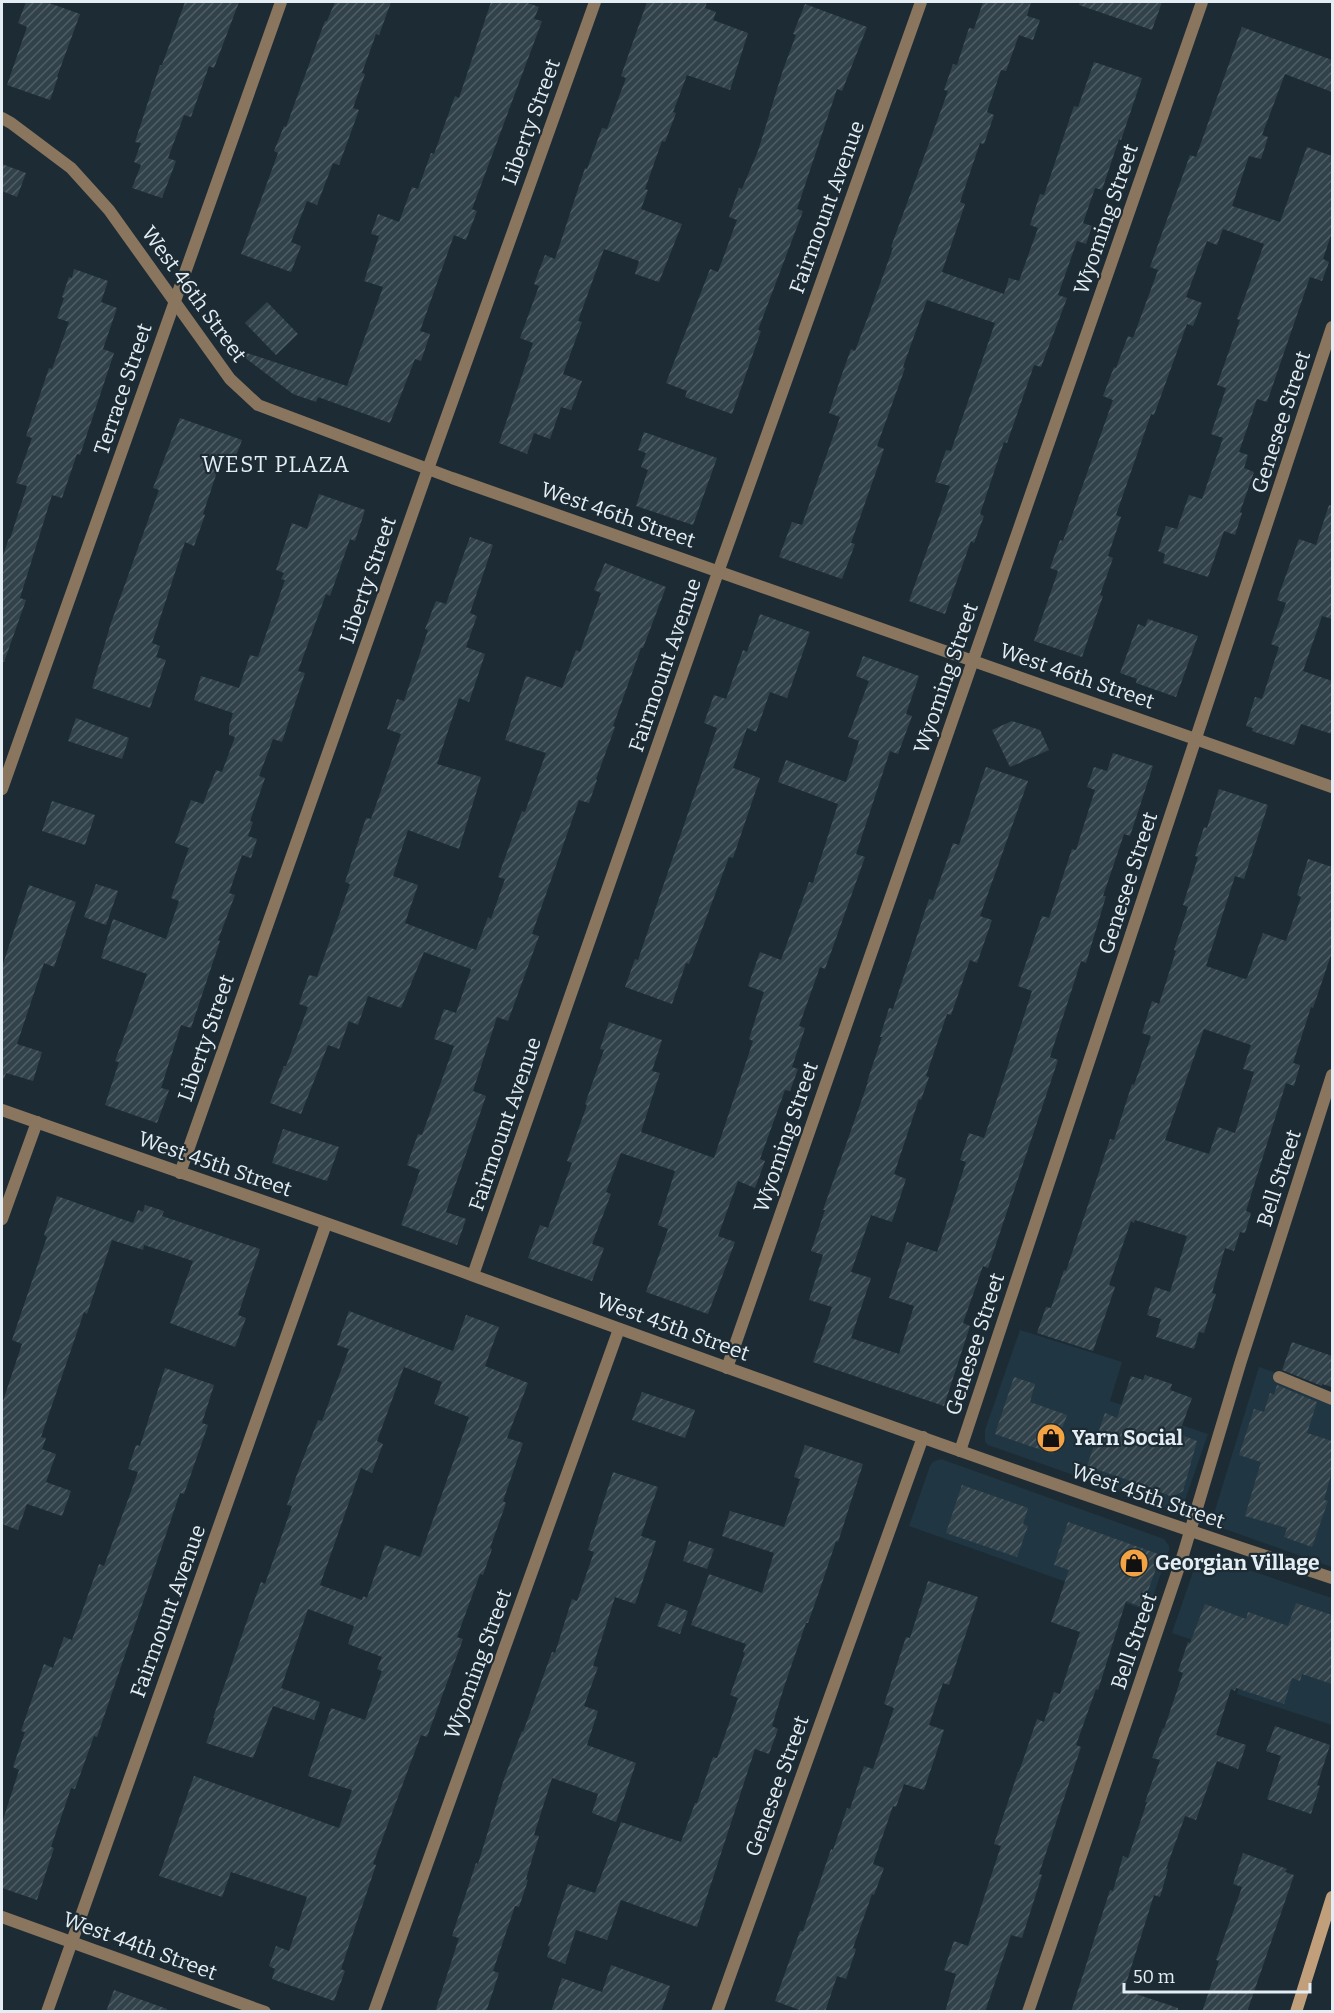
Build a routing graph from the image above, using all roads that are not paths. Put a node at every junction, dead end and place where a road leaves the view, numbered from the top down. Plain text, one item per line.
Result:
1 (281, 2) edge
2 (596, 2) edge
3 (921, 2) edge
4 (1202, 2) edge
5 (2, 118) edge
6 (174, 301) junction
7 (1332, 327) edge
8 (428, 469) junction
9 (718, 571) junction
10 (973, 660) junction
11 (1196, 738) junction
12 (1332, 787) edge
13 (2, 789) edge
14 (1332, 1075) edge
15 (2, 1110) edge
16 (37, 1122) junction
17 (180, 1173) junction
18 (2, 1219) edge
19 (326, 1224) junction
20 (473, 1275) junction
21 (620, 1329) junction
22 (727, 1368) junction
23 (1279, 1377) dead end
24 (1332, 1400) edge
25 (923, 1437) junction
26 (960, 1451) junction
27 (1191, 1532) junction
28 (1332, 1578) edge
29 (1332, 1897) edge
30 (2, 1917) edge
31 (71, 1942) junction
32 (47, 2012) edge
33 (265, 2012) edge
34 (374, 2012) edge
35 (717, 2012) edge
36 (1028, 2012) edge
37 (1296, 2012) edge

1 - 6 street, Terrace Street
2 - 8 street, Liberty Street
3 - 9 street, Fairmount Avenue
4 - 10 street, Wyoming Street
5 - 6 street, West 46th Street
6 - 8 street, West 46th Street
6 - 13 street, Terrace Street
7 - 11 street, Genesee Street
8 - 9 street, West 46th Street
8 - 17 street, Liberty Street
9 - 10 street, West 46th Street
9 - 20 street, Fairmount Avenue
10 - 11 street, West 46th Street
10 - 22 street, Wyoming Street
11 - 12 street, West 46th Street
11 - 26 street, Genesee Street
14 - 27 street, Bell Street
15 - 16 street, West 45th Street
16 - 17 street, West 45th Street
16 - 18 street
17 - 19 street, West 45th Street
19 - 20 street, West 45th Street
19 - 31 street, Fairmount Avenue
20 - 21 street, West 45th Street
21 - 22 street, West 45th Street
21 - 34 street, Wyoming Street
22 - 25 street, West 45th Street
23 - 24 street
25 - 26 street, West 45th Street
25 - 35 street, Genesee Street
26 - 27 street, West 45th Street
27 - 28 street, West 45th Street
27 - 36 street, Bell Street
29 - 37 street
30 - 31 street, West 44th Street
31 - 32 street, Fairmount Avenue
31 - 33 street, West 44th Street

